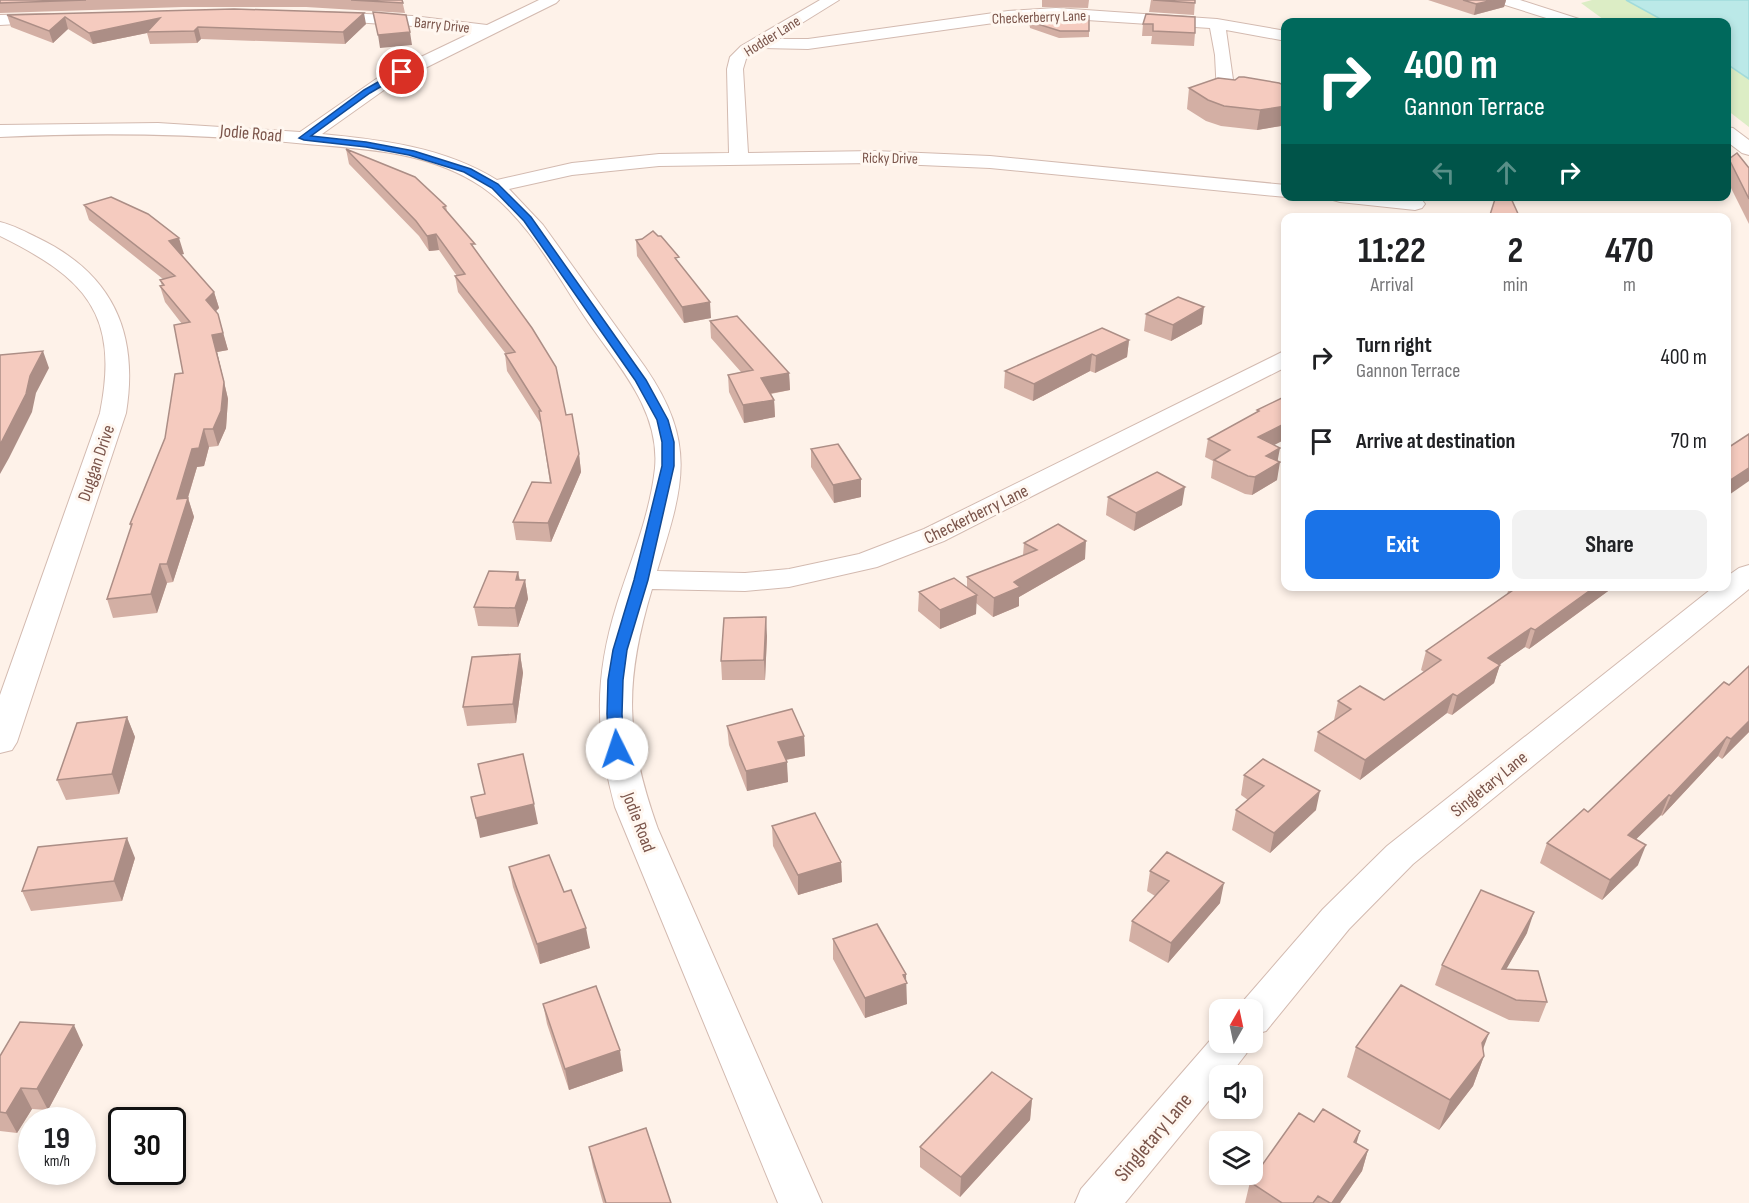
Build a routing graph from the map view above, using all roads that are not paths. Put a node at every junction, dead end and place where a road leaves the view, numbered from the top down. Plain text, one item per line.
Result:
1 (551, 0) edge
2 (831, 0) edge
3 (1504, 0) edge
4 (312, 15) edge
5 (69, 18) edge
6 (1560, 18) edge
7 (0, 20) edge
8 (1217, 24) junction
9 (488, 30) junction
10 (1281, 35) edge
11 (757, 43) junction
12 (1226, 94) edge
13 (0, 131) edge
14 (1731, 136) edge
15 (304, 138) junction
16 (1749, 149) edge
17 (739, 158) junction
18 (495, 186) junction
19 (1281, 191) edge
20 (1377, 201) edge
21 (1414, 206) edge
22 (0, 228) edge
23 (1281, 360) edge
24 (1749, 574) edge
25 (641, 580) junction
26 (1731, 588) edge
27 (1728, 591) edge
28 (0, 742) edge
29 (1263, 1006) edge
30 (1223, 1053) edge
31 (800, 1203) edge
32 (1097, 1203) edge

1 - 9 street
2 - 11 street, Hodder Lane
3 - 6 street
4 - 9 street, Barry Drive
5 - 7 street
8 - 10 street, Checkerberry Lane
8 - 11 street, Checkerberry Lane
8 - 12 street
9 - 15 street
11 - 17 street, Hodder Lane
13 - 15 street, Jodie Road
14 - 16 street
15 - 18 street, Jodie Road
17 - 18 street, Ricky Drive
17 - 19 street, Ricky Drive
18 - 25 street, Jodie Road
20 - 21 street
22 - 28 street, Duggan Drive
23 - 25 street, Checkerberry Lane
24 - 26 street, Singletary Lane
25 - 31 street, Jodie Road
27 - 29 street, Singletary Lane
30 - 32 street, Singletary Lane

